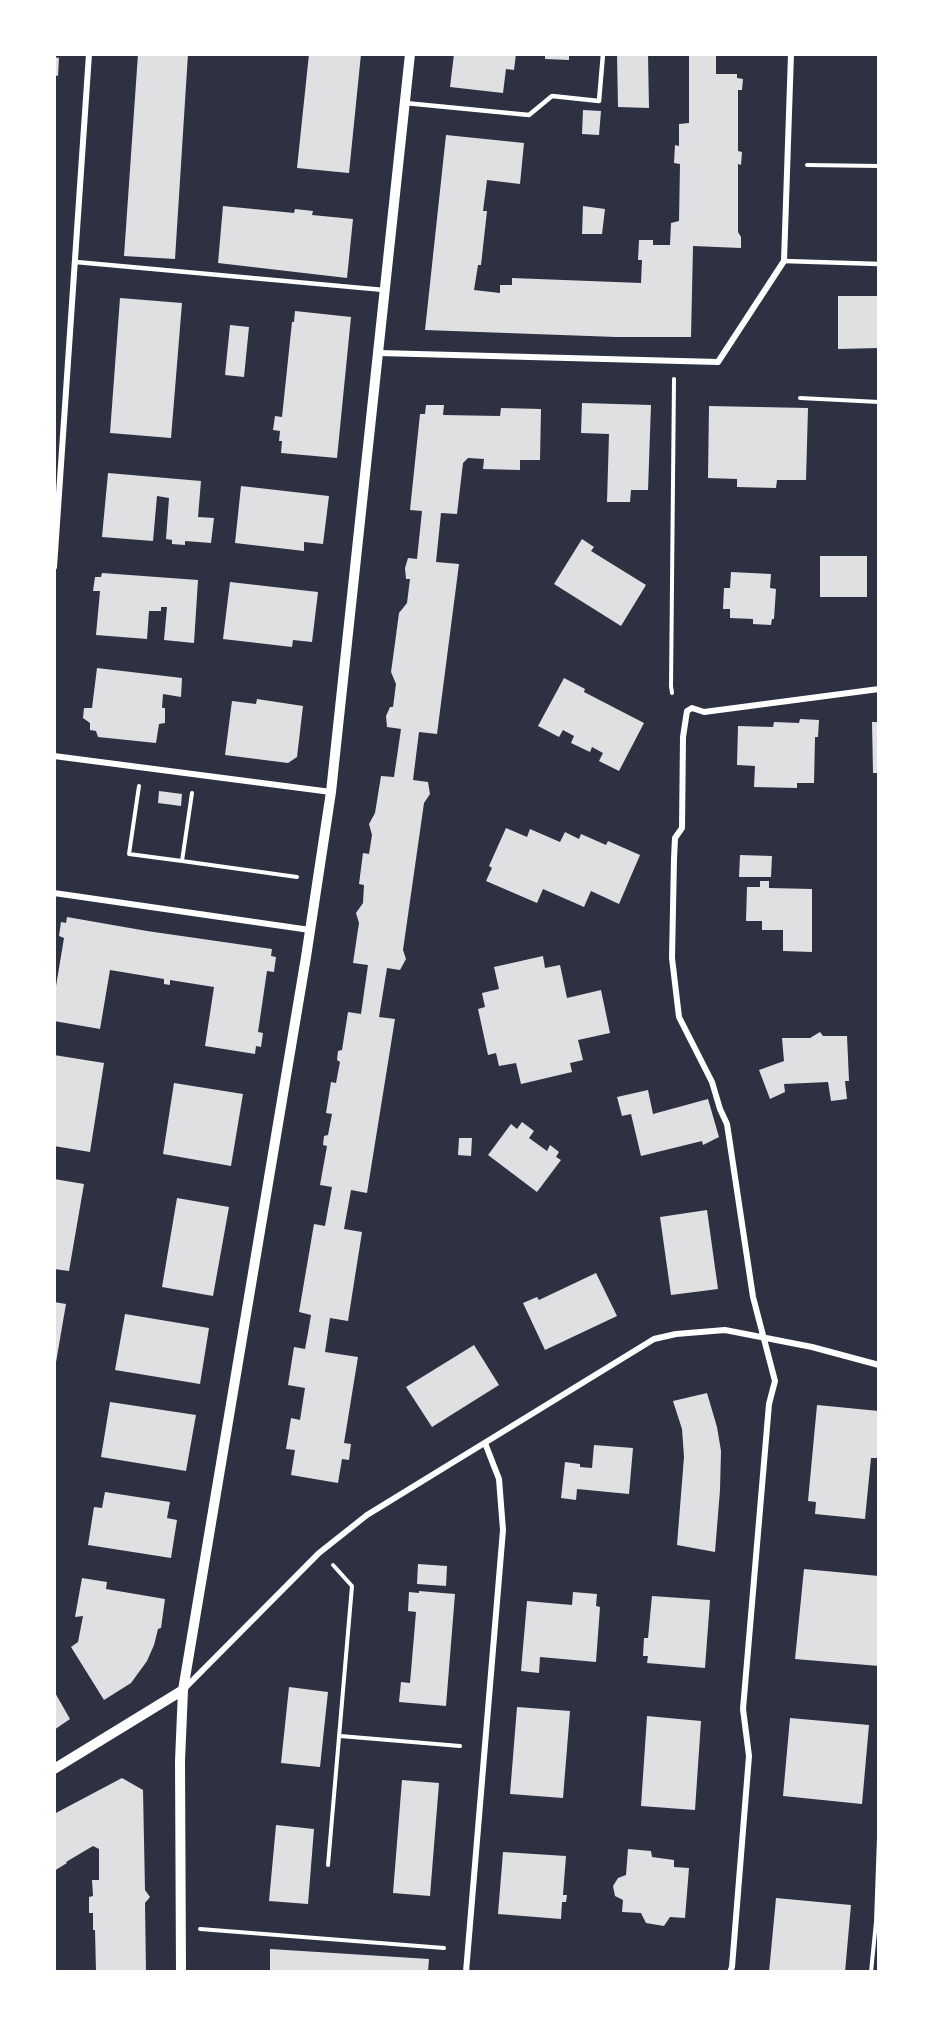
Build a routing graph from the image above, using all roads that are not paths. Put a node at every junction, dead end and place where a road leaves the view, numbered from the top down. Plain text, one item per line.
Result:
1 (89, 54) edge
2 (410, 54) edge
3 (603, 54) edge
4 (791, 54) edge
5 (405, 103) junction
6 (784, 261) junction
7 (76, 262) junction
8 (879, 264) edge
9 (385, 290) junction
10 (378, 353) junction
11 (54, 567) edge
12 (879, 689) edge
13 (54, 756) edge
14 (331, 792) junction
15 (54, 893) edge
16 (310, 930) junction
17 (764, 1338) junction
18 (879, 1365) edge
19 (485, 1443) junction
20 (183, 1690) junction
21 (54, 1769) edge
22 (181, 1972) edge
23 (466, 1972) edge
24 (730, 1972) edge

1 - 7 street
2 - 5 street
3 - 5 lane
4 - 6 street
5 - 9 street
6 - 8 lane
6 - 10 street
7 - 9 lane
7 - 11 street
9 - 10 street
10 - 14 street
12 - 17 street
13 - 14 street
14 - 16 street
15 - 16 street
16 - 20 street
17 - 18 street
17 - 19 street
17 - 24 street
19 - 20 street
19 - 23 street
20 - 21 street
20 - 22 street

